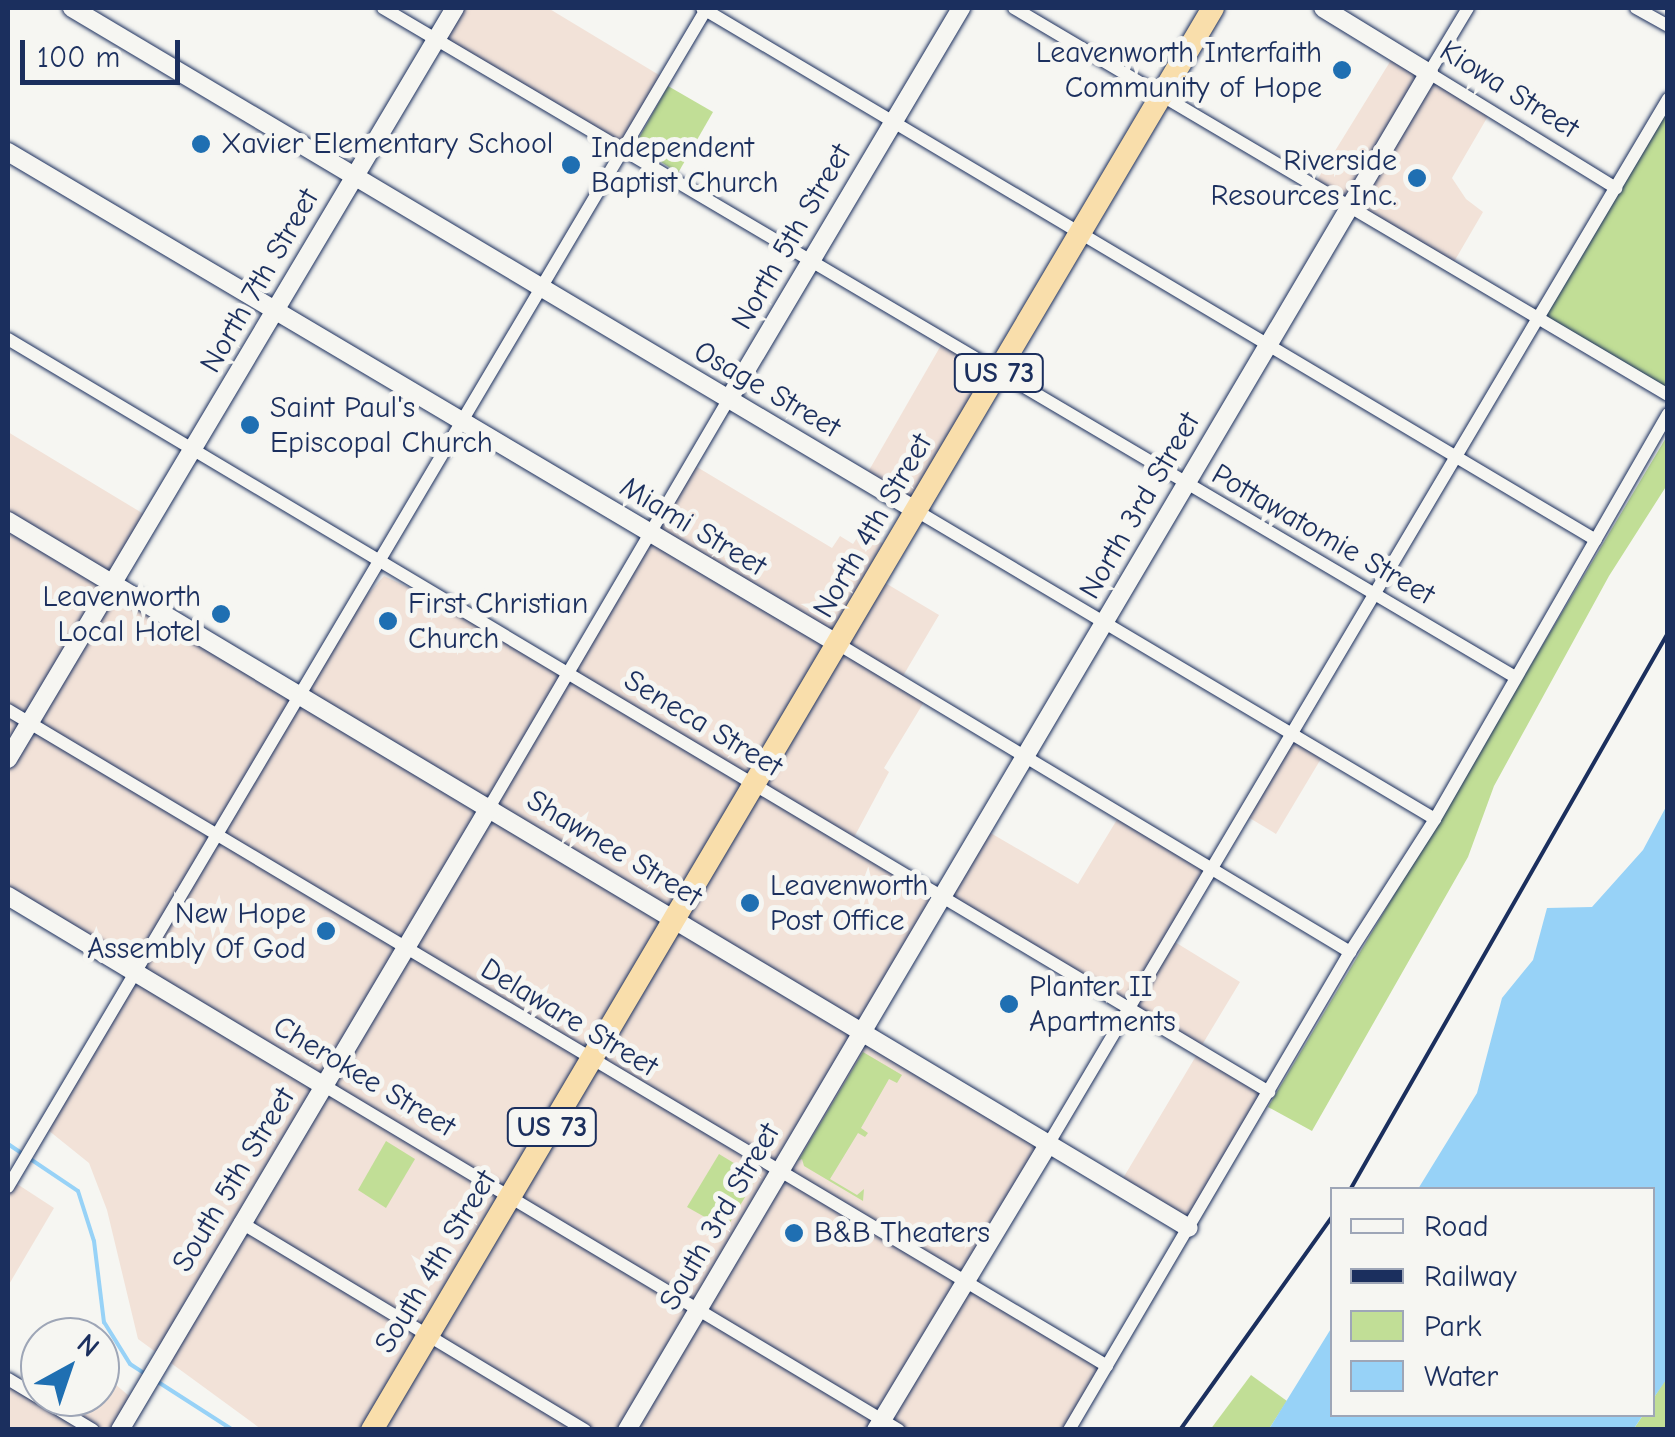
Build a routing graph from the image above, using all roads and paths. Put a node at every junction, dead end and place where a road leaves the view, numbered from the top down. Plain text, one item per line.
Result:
1 (72, 8) edge
2 (383, 8) edge
3 (455, 8) edge
4 (705, 8) edge
5 (962, 8) edge
6 (1014, 8) edge
7 (1213, 8) edge
8 (1323, 8) edge
9 (1468, 8) edge
10 (1636, 8) edge
11 (1668, 26) edge
12 (436, 39) junction
13 (1429, 73) junction
14 (1160, 94) junction
15 (1668, 99) edge
16 (893, 119) junction
17 (621, 148) junction
18 (8, 152) edge
19 (354, 176) junction
20 (1616, 188) junction
21 (1350, 206) junction
22 (1082, 233) junction
23 (810, 261) junction
24 (538, 288) junction
25 (273, 312) junction
26 (1538, 318) junction
27 (8, 340) edge
28 (1268, 344) junction
29 (999, 373) junction
30 (1668, 395) edge
31 (729, 399) junction
32 (1668, 414) edge
33 (461, 422) junction
34 (193, 449) junction
35 (1456, 456) junction
36 (1185, 483) junction
37 (915, 510) junction
38 (8, 521) edge
39 (652, 534) junction
40 (1596, 540) junction
41 (378, 558) junction
42 (114, 584) junction
43 (1374, 594) junction
44 (1105, 620) junction
45 (838, 644) junction
46 (570, 674) junction
47 (1515, 677) junction
48 (300, 694) junction
49 (8, 710) edge
50 (29, 724) junction
51 (1291, 732) junction
52 (1025, 756) junction
53 (8, 759) edge
54 (755, 784) junction
55 (490, 806) junction
56 (1435, 819) junction
57 (216, 836) junction
58 (1211, 868) junction
59 (8, 896) edge
60 (940, 898) junction
61 (675, 918) junction
62 (404, 950) junction
63 (1350, 952) junction
64 (135, 972) junction
65 (1128, 1008) junction
66 (860, 1032) junction
67 (592, 1061) junction
68 (323, 1085) junction
69 (1269, 1092) junction
70 (1049, 1143) junction
71 (778, 1171) junction
72 (9, 1184) edge
73 (510, 1196) junction
74 (240, 1222) junction
75 (1189, 1228) junction
76 (965, 1282) junction
77 (698, 1311) junction
78 (427, 1334) junction
79 (1106, 1366) junction
80 (8, 1379) edge
81 (879, 1424) edge
82 (93, 1430) edge
83 (120, 1430) edge
84 (372, 1430) edge
85 (586, 1430) edge
86 (627, 1430) edge
87 (899, 1430) edge
88 (1068, 1430) edge

1 - 19 street, Osage Street
2 - 12 street, Pottawatomie Street
3 - 12 street, North 7th Street
4 - 16 street
4 - 17 street
5 - 16 street, North 5th Street
6 - 14 street
7 - 14 highway, North 4th Street / US 73
8 - 13 street, Kiowa Street
9 - 13 street, North 3rd Street
10 - 11 street
12 - 17 street, Pottawatomie Street
12 - 19 street, North 7th Street
13 - 20 street, Kiowa Street
13 - 21 street, North 3rd Street
14 - 21 street
14 - 22 highway, North 4th Street / US 73
15 - 20 street
16 - 22 street
16 - 23 street, North 5th Street
17 - 23 street, Pottawatomie Street
17 - 24 street
18 - 25 street, Miami Street
19 - 24 street, Osage Street
19 - 25 street, North 7th Street
20 - 26 street
21 - 26 street
21 - 28 street, North 3rd Street
22 - 28 street
22 - 29 highway, North 4th Street / US 73
23 - 29 street, Pottawatomie Street
23 - 31 street, North 5th Street
24 - 31 street, Osage Street
24 - 33 street
25 - 33 street, Miami Street
25 - 34 street, North 7th Street
26 - 30 street
26 - 35 street
27 - 34 street, Seneca Street
28 - 35 street
28 - 36 street, North 3rd Street
29 - 36 street, Pottawatomie Street
29 - 37 highway, North 4th Street / US 73
31 - 37 street, Osage Street
31 - 39 street, North 5th Street
32 - 40 street
33 - 39 street, Miami Street
33 - 41 street
34 - 41 street, Seneca Street
34 - 42 street, North 7th Street
35 - 40 street
35 - 43 street
36 - 43 street, Pottawatomie Street
36 - 44 street, North 3rd Street
37 - 44 street, Osage Street
37 - 45 highway, North 4th Street / US 73
38 - 42 street, Shawnee Street
39 - 45 street, Miami Street
39 - 46 street, North 5th Street
40 - 47 street
41 - 46 street, Seneca Street
41 - 48 street
42 - 48 street, Shawnee Street
42 - 50 street, North 7th Street
43 - 47 street, Pottawatomie Street
43 - 51 street
44 - 51 street, Osage Street
44 - 52 street, North 3rd Street
45 - 52 street, Miami Street
45 - 54 highway, North 4th Street / US 73
46 - 54 street, Seneca Street
46 - 55 street, North 5th Street
47 - 56 street
48 - 55 street, Shawnee Street
48 - 57 street
49 - 50 street, Delaware Street
50 - 53 street, North 7th Street
50 - 57 street, Delaware Street
51 - 56 street, Osage Street
51 - 58 street
52 - 58 street, Miami Street
52 - 60 street, North 3rd Street
54 - 60 street, Seneca Street
54 - 61 highway, North 4th Street / US 73
55 - 61 street, Shawnee Street
55 - 62 street, South 5th Street
56 - 63 street
57 - 62 street, Delaware Street
57 - 64 street
58 - 63 street, Miami Street
58 - 65 street
59 - 64 street, Cherokee Street
60 - 65 street, Seneca Street
60 - 66 street, North 3rd Street
61 - 66 street, Shawnee Street
61 - 67 highway, South 4th Street / US 73
62 - 67 street, Delaware Street
62 - 68 street, South 5th Street
63 - 69 street
64 - 68 street, Cherokee Street
64 - 72 street
65 - 69 street, Seneca Street
65 - 70 street
66 - 70 street, Shawnee Street
66 - 71 street, South 3rd Street
67 - 71 street, Delaware Street
67 - 73 highway, South 4th Street / US 73
68 - 73 street, Cherokee Street
68 - 74 street, South 5th Street
69 - 75 street
70 - 75 street, Shawnee Street
70 - 76 street
71 - 76 street, Delaware Street
71 - 77 street, South 3rd Street
73 - 77 street, Cherokee Street
73 - 78 highway, South 4th Street / US 73
74 - 78 street
74 - 83 street, South 5th Street
75 - 79 street
76 - 79 street, Delaware Street
76 - 81 street
77 - 81 street, Cherokee Street
77 - 86 street, South 3rd Street
78 - 84 highway, South 4th Street / US 73
78 - 85 street
79 - 88 street
80 - 82 street
81 - 87 street, Cherokee Street

